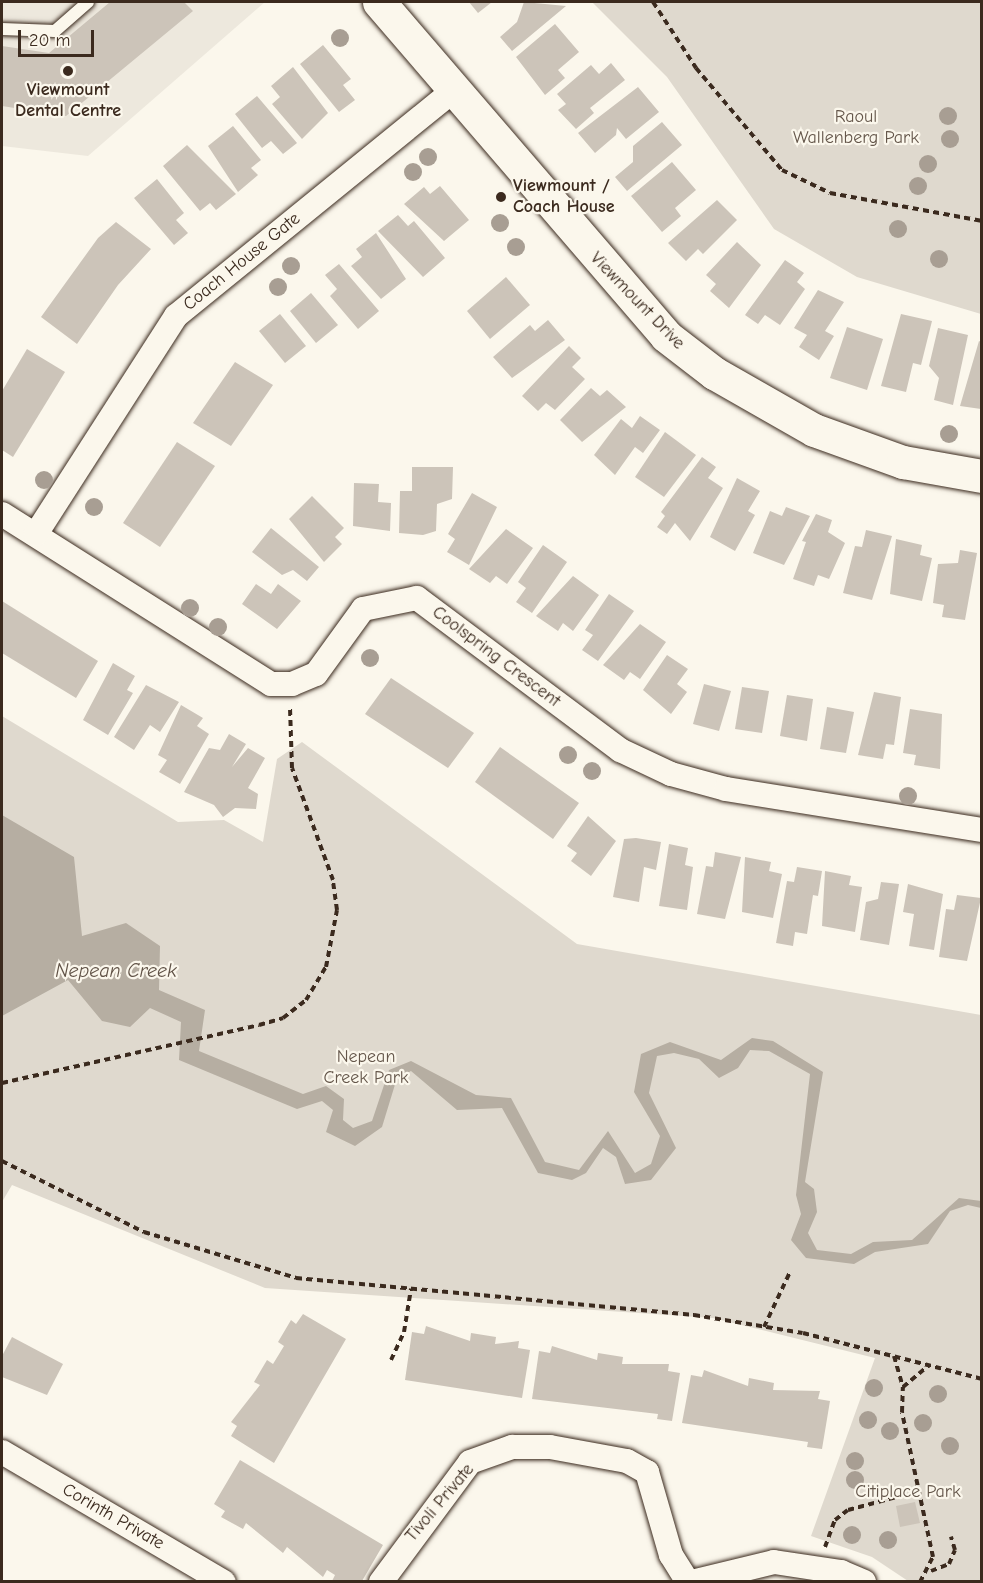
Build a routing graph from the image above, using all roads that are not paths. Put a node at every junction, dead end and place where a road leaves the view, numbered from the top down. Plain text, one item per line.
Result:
1 (88, 2) edge
2 (379, 2) edge
3 (2, 29) edge
4 (453, 91) junction
5 (981, 476) edge
6 (2, 514) edge
7 (36, 534) junction
8 (981, 830) edge
9 (2, 1452) edge
10 (224, 1581) edge
11 (381, 1581) edge
12 (690, 1581) edge
13 (864, 1581) edge

1 - 3 lane
2 - 4 street, Viewmount Drive
4 - 5 street, Viewmount Drive
4 - 7 street, Coach House Gate
6 - 7 street
7 - 8 street, Coolspring Crescent
9 - 10 street, Corinth Private
11 - 12 street, Tivoli Private
12 - 13 street

